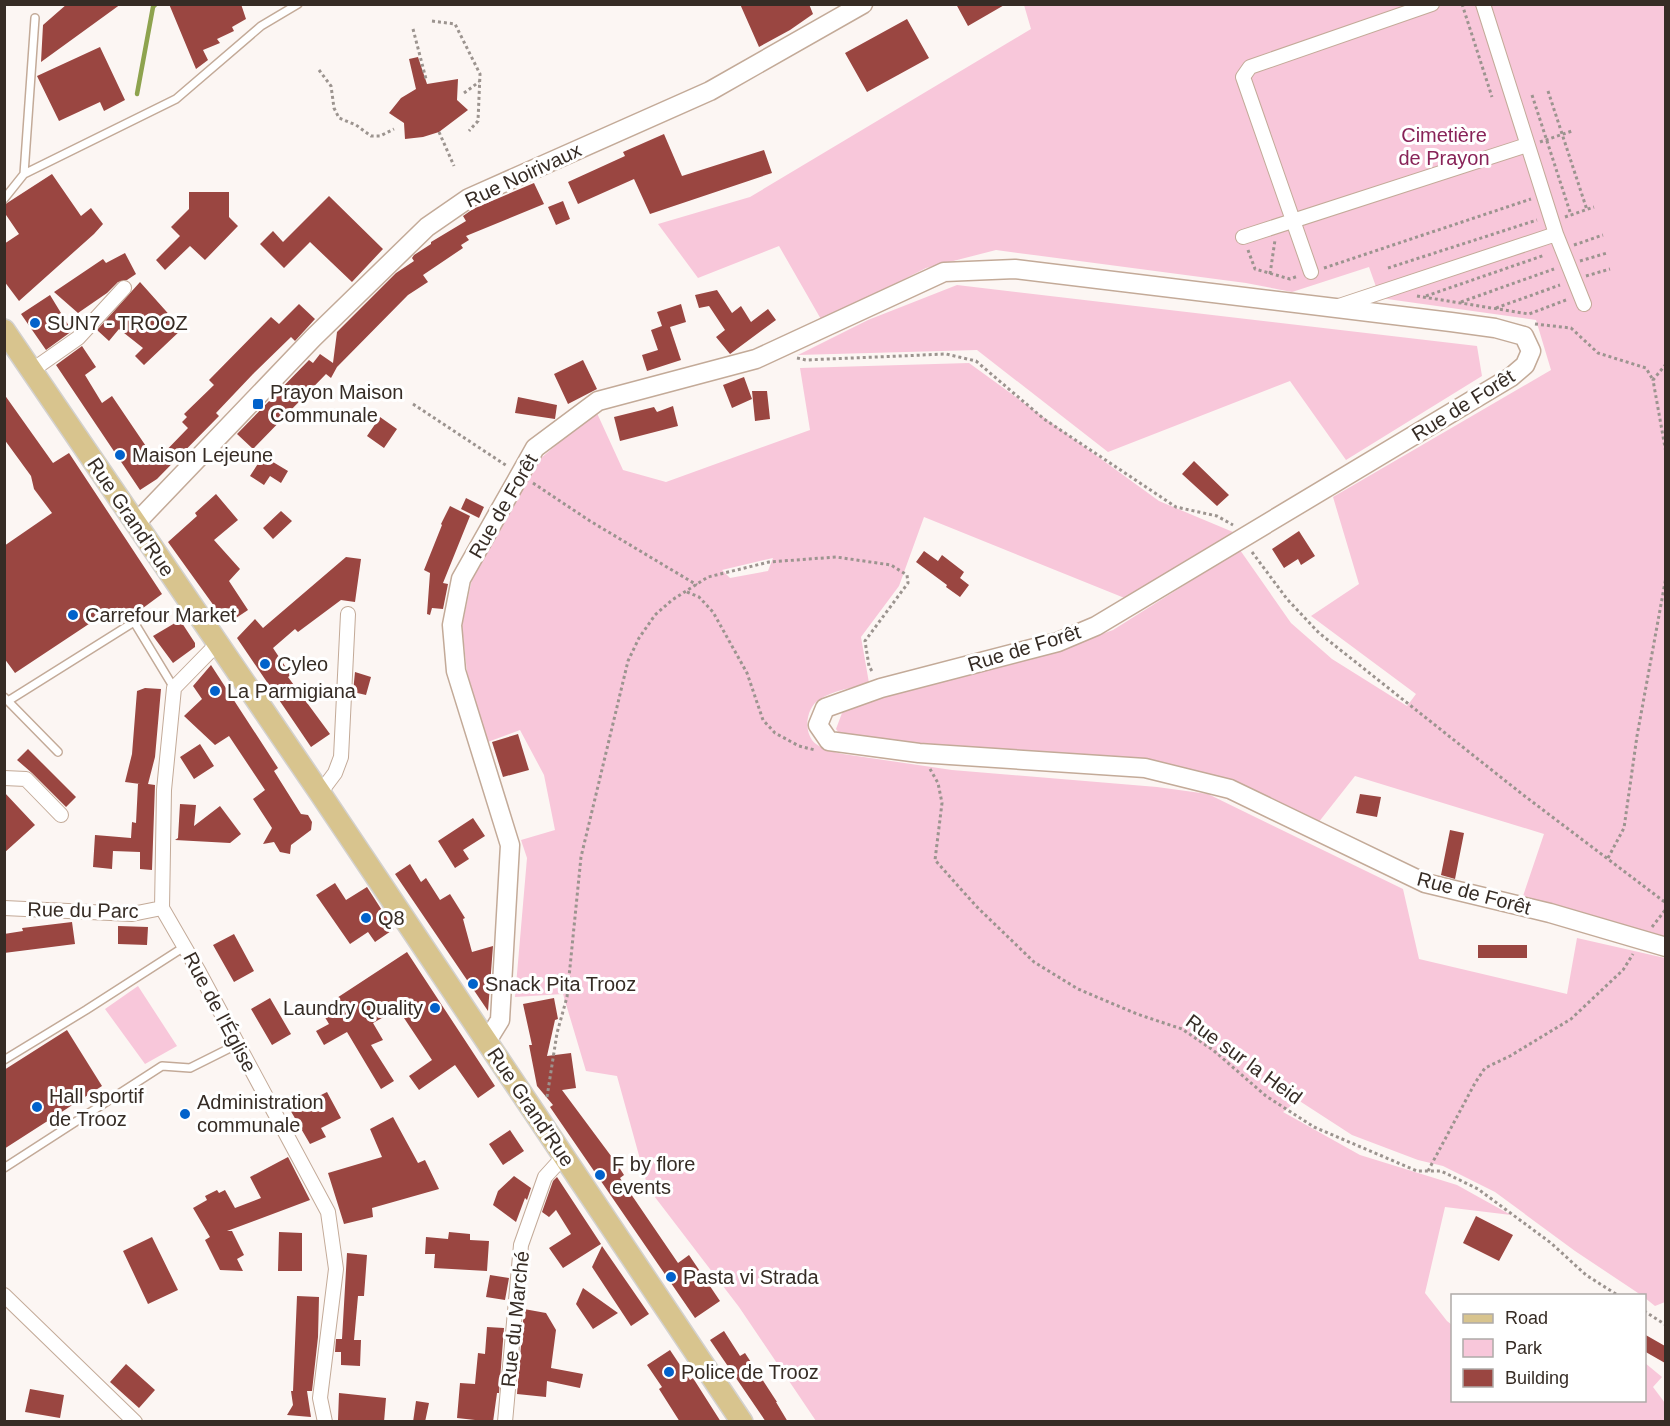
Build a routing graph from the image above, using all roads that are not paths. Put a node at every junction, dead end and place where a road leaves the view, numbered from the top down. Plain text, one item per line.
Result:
1 (298, 4) edge
2 (863, 4) edge
3 (1432, 4) edge
4 (1483, 4) edge
5 (35, 18) dead end
6 (1527, 146) junction
7 (24, 174) junction
8 (4, 199) edge
9 (1293, 220) junction
10 (1553, 223) junction
11 (1243, 237) road end
12 (1311, 272) road end
13 (124, 288) dead end
14 (1582, 299) road end
15 (1334, 308) junction
16 (4, 330) edge
17 (31, 371) junction
18 (135, 524) junction
19 (348, 614) dead end
20 (218, 643) junction
21 (174, 688) junction
22 (7, 699) edge
23 (58, 752) dead end
24 (4, 778) edge
25 (320, 793) junction
26 (61, 815) dead end
27 (4, 908) edge
28 (162, 908) junction
29 (184, 946) junction
30 (1665, 947) edge
31 (487, 1041) junction
32 (238, 1044) junction
33 (4, 1060) edge
34 (564, 1156) junction
35 (4, 1168) edge
36 (4, 1295) edge
37 (135, 1422) edge
38 (325, 1422) edge
39 (506, 1422) edge
40 (742, 1422) edge

1 - 7 lane
2 - 18 street, Rue Noirivaux
3 - 9 street
4 - 6 street
5 - 7 lane
6 - 9 street
6 - 10 street
7 - 8 lane
9 - 11 street
9 - 12 street
10 - 14 street
10 - 15 street
13 - 17 street
15 - 30 street, Rue de Forêt
15 - 31 street, Rue de Forêt
16 - 17 main road, Rue Grand'Rue
17 - 18 main road, Rue Grand'Rue
18 - 20 main road, Rue Grand'Rue
19 - 25 street
20 - 21 street
20 - 25 main road, Rue Grand'Rue
21 - 22 lane
21 - 28 street
22 - 23 lane
24 - 26 street
25 - 31 main road, Rue Grand'Rue
27 - 28 street, Rue du Parc
28 - 29 street, Rue de l'Église
29 - 32 street, Rue de l'Église
29 - 33 lane
31 - 34 main road, Rue Grand'Rue
32 - 35 lane
32 - 38 street, Rue de l'Église
34 - 39 street, Rue du Marché
34 - 40 main road, Rue Grand'Rue
36 - 37 street

